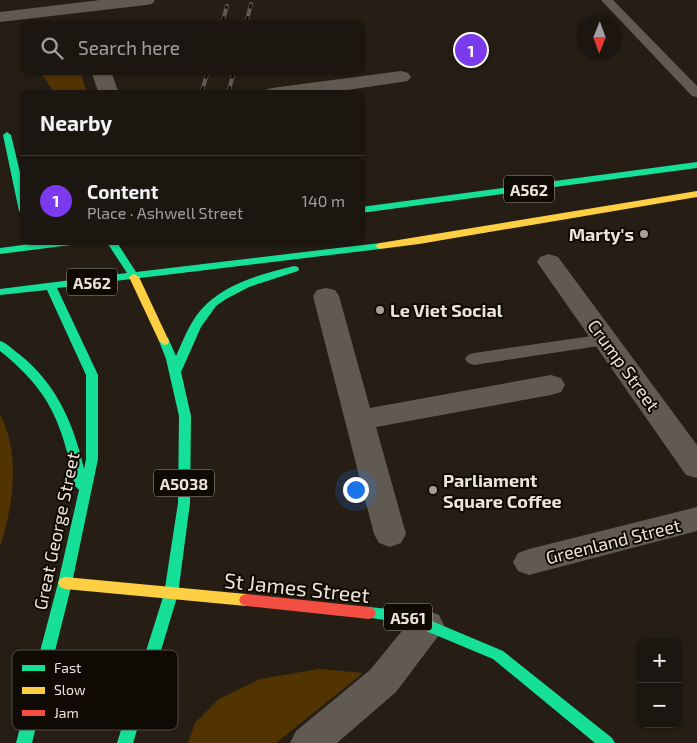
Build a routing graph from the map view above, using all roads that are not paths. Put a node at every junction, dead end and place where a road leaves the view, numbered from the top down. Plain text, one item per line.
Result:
1 (146, 0) edge
2 (607, 0) edge
3 (82, 16) edge
4 (0, 17) edge
5 (102, 75) edge
6 (402, 77) dead end
7 (108, 90) edge
8 (303, 90) edge
9 (697, 93) edge
10 (0, 124) edge
11 (7, 135) junction
12 (20, 140) edge
13 (20, 146) edge
14 (697, 165) edge
15 (20, 193) edge
16 (697, 194) edge
17 (365, 209) edge
18 (420, 241) junction
19 (48, 245) edge
20 (114, 245) edge
21 (32, 247) edge
22 (0, 251) edge
23 (550, 262) dead end
24 (134, 277) junction
25 (49, 282) junction
26 (0, 292) edge
27 (326, 296) dead end
28 (606, 340) junction
29 (0, 345) edge
30 (474, 359) dead end
31 (175, 372) junction
32 (551, 385) dead end
33 (359, 420) junction
34 (697, 467) edge
35 (84, 497) junction
36 (697, 520) edge
37 (390, 534) dead end
38 (529, 562) dead end
39 (65, 583) junction
40 (171, 594) junction
41 (427, 625) junction
42 (48, 650) edge
43 (154, 650) edge
44 (27, 730) edge
45 (129, 730) edge
46 (24, 743) edge
47 (125, 743) edge
48 (309, 743) edge
49 (607, 743) edge

1 - 3 street
2 - 9 lane
3 - 4 street
5 - 7 street
6 - 8 street
10 - 11 main road
11 - 12 main road
11 - 13 main road
11 - 15 main road
14 - 17 main road, A562
16 - 18 main road, A562
18 - 24 main road, A562
18 - 31 main road, A562
19 - 21 main road, A562
20 - 24 main road
21 - 22 main road, A562
23 - 28 street, Crump Street
24 - 25 main road, A562
24 - 31 main road, A5038
25 - 26 main road, A562
25 - 35 main road, Great George Street
27 - 33 street
28 - 30 lane
28 - 34 street, Crump Street
29 - 35 main road
31 - 40 main road, A5038
32 - 33 street
33 - 37 street
35 - 39 main road, Great George Street
36 - 38 street, Greenland Street
39 - 40 main road, St James Street / A561
39 - 42 main road, Great George Street
40 - 41 main road, St James Street / A561
40 - 43 main road, A5038
41 - 48 street
41 - 49 main road, St James Street / A561
44 - 46 main road, Great George Street
45 - 47 main road, A5038

